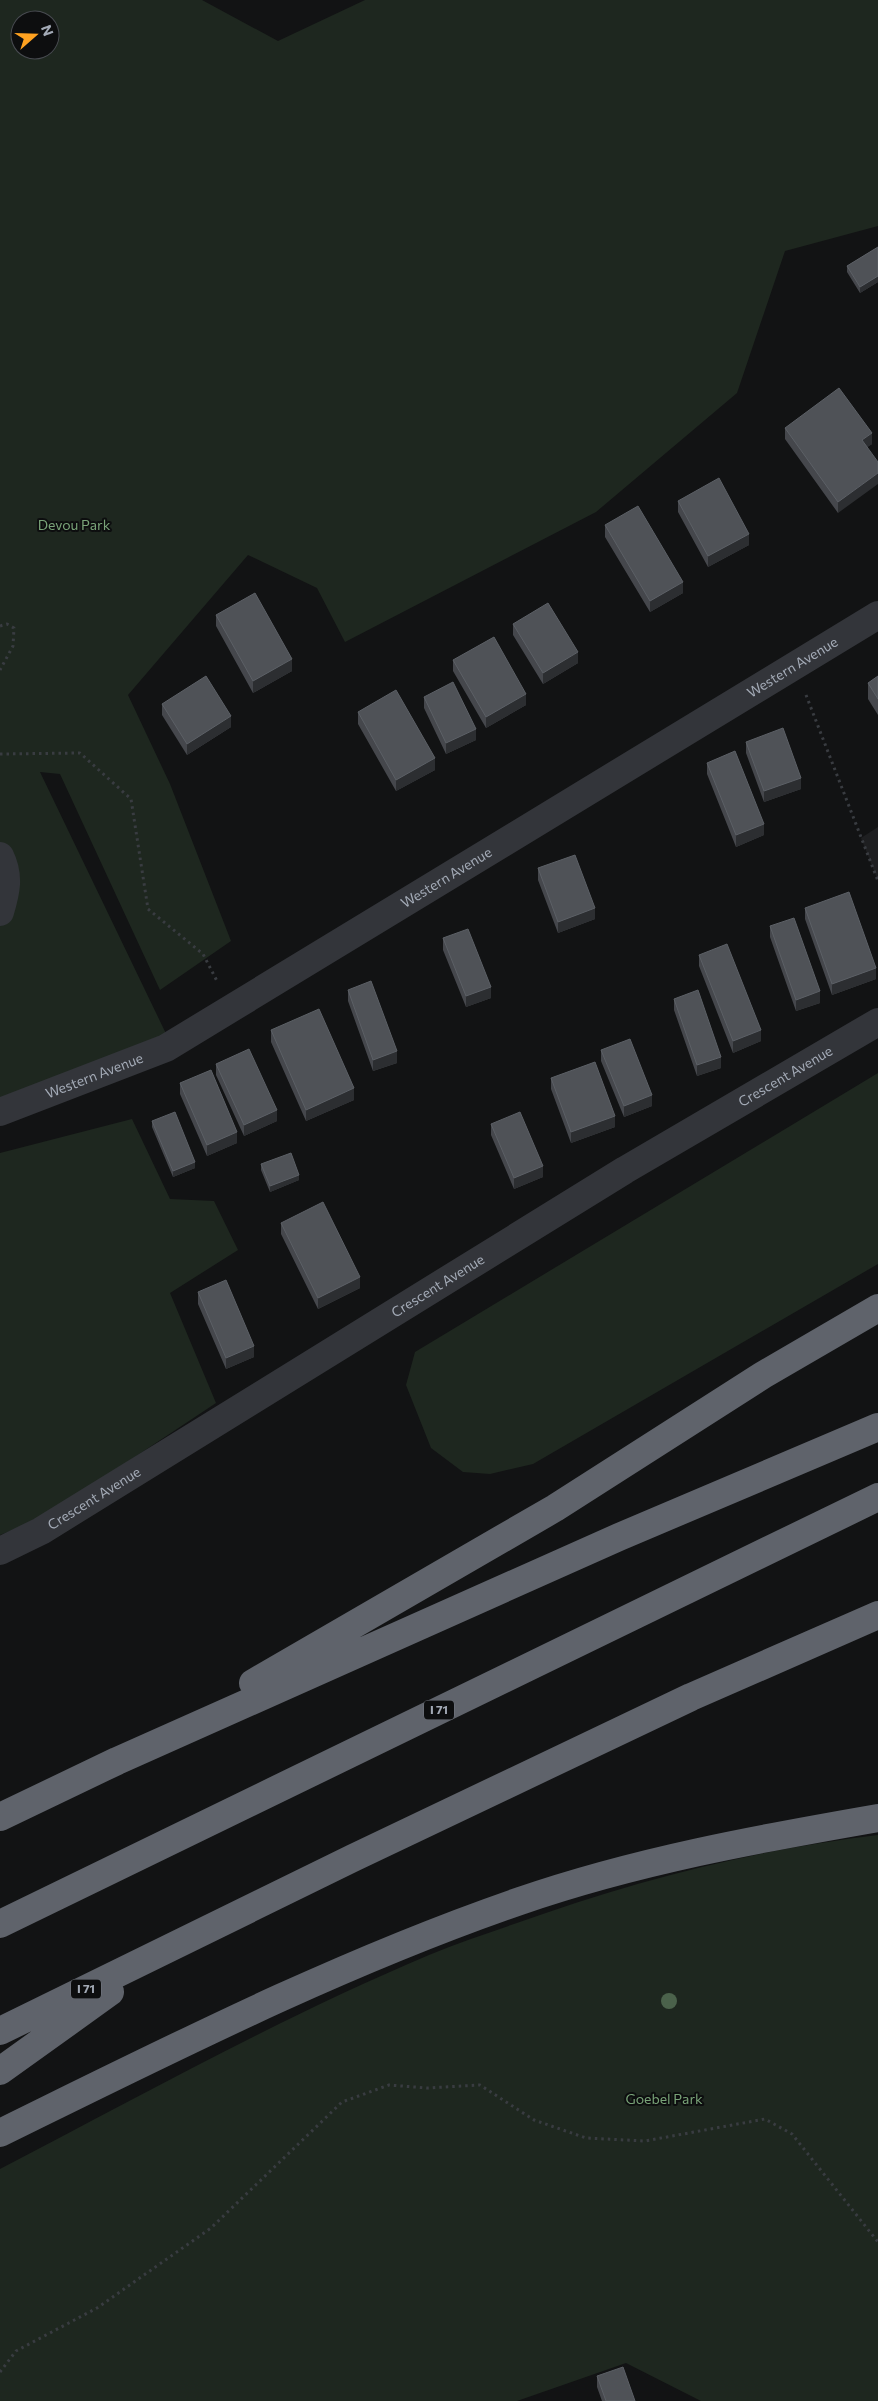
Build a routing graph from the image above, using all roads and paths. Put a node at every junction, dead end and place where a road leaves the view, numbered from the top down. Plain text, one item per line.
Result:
1 (878, 615) edge
2 (0, 626) edge
3 (0, 670) edge
4 (805, 692) dead end
5 (0, 754) edge
6 (0, 856) edge
7 (878, 881) edge
8 (0, 912) edge
9 (219, 985) dead end
10 (878, 1022) edge
11 (0, 1112) edge
12 (878, 1308) edge
13 (878, 1427) edge
14 (878, 1498) edge
15 (0, 1552) edge
16 (878, 1615) edge
17 (117, 1760) junction
18 (0, 1817) edge
19 (878, 1818) edge
20 (0, 1924) edge
21 (172, 1947) junction
22 (0, 2031) edge
23 (0, 2071) edge
24 (0, 2133) edge
25 (878, 2242) edge
26 (0, 2372) edge

1 - 11 street, Western Avenue
2 - 3 path
4 - 7 path
5 - 9 path
6 - 8 street
10 - 15 street, Crescent Avenue
12 - 17 highway
13 - 17 highway
14 - 20 highway, I 71
16 - 21 highway, I 71
17 - 18 highway
19 - 24 highway
21 - 22 highway, I 71
21 - 23 highway
25 - 26 path

